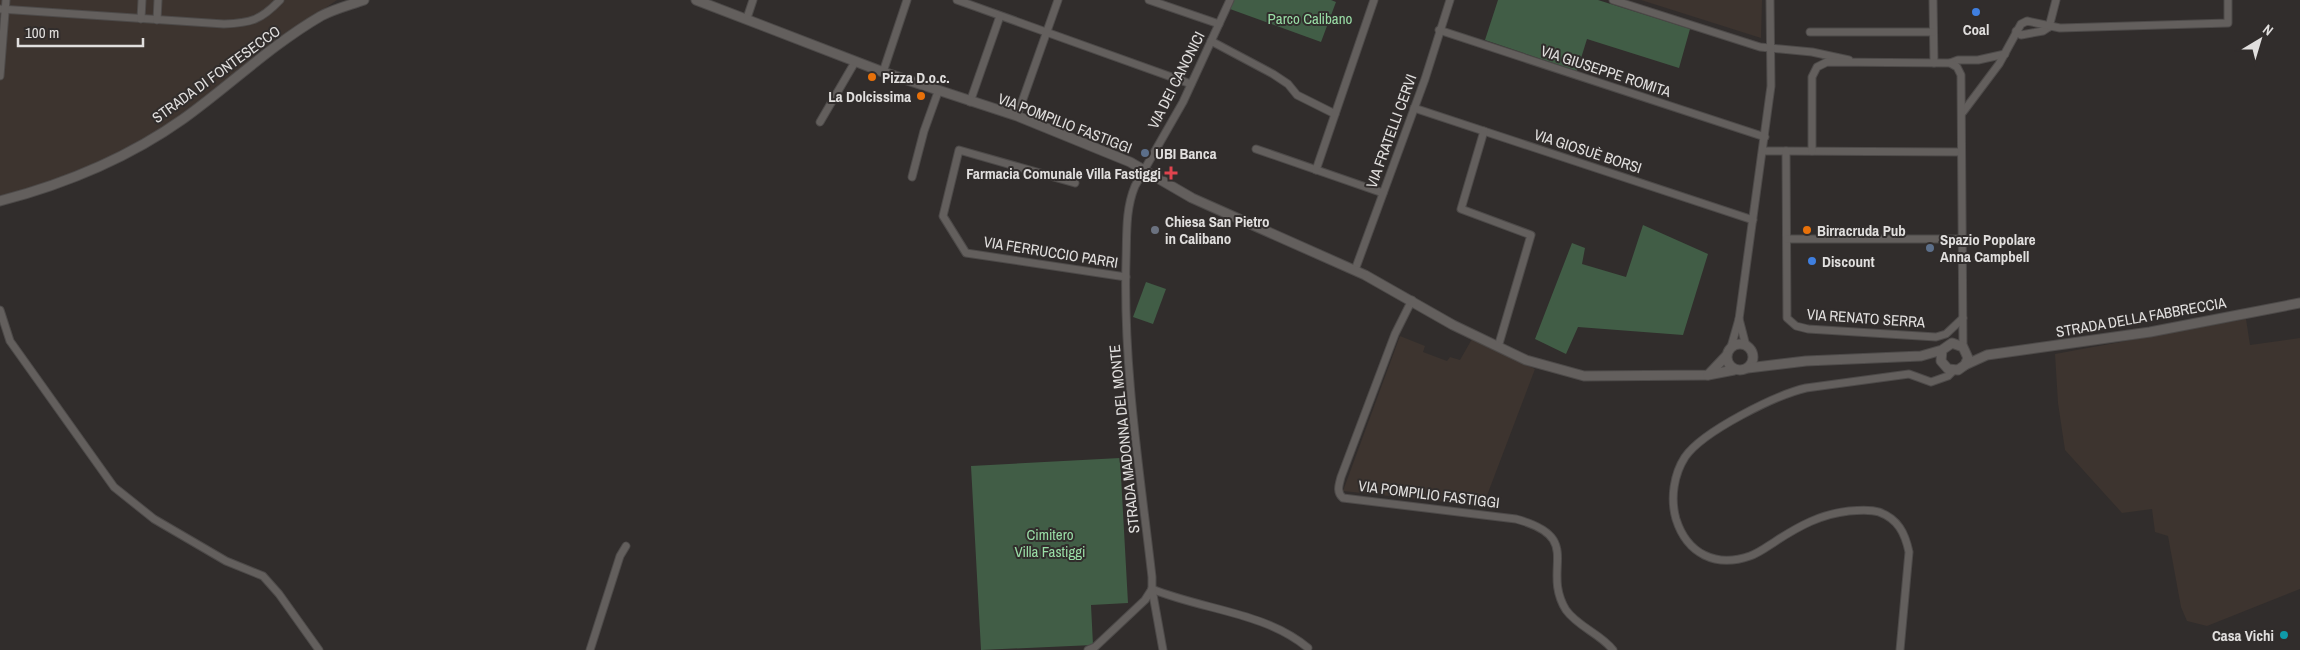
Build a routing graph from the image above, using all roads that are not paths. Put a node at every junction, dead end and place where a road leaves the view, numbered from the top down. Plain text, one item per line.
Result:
1 (6, 0) edge
2 (142, 0) edge
3 (158, 0) edge
4 (280, 0) edge
5 (364, 0) edge
6 (696, 0) edge
7 (754, 0) edge
8 (907, 0) edge
9 (957, 0) edge
10 (1058, 0) edge
11 (1150, 0) edge
12 (1230, 0) edge
13 (1374, 0) edge
14 (1450, 0) edge
15 (1613, 0) edge
16 (1770, 0) edge
17 (1933, 0) edge
18 (2056, 0) edge
19 (2228, 0) edge
20 (2, 9) edge
21 (1000, 16) junction
22 (747, 18) junction
23 (141, 19) junction
24 (157, 20) junction
25 (1219, 24) junction
26 (2049, 27) junction
27 (1439, 30) junction
28 (2016, 31) junction
29 (1047, 32) junction
30 (1810, 32) dead end
31 (1933, 32) junction
32 (1212, 41) junction
33 (1771, 48) junction
34 (2005, 54) junction
35 (855, 62) junction
36 (1864, 63) junction
37 (1934, 63) junction
38 (1950, 63) junction
39 (883, 72) junction
40 (0, 76) edge
41 (1191, 84) junction
42 (938, 92) junction
43 (970, 102) junction
44 (1414, 108) junction
45 (1962, 112) junction
46 (1335, 114) junction
47 (1017, 116) junction
48 (820, 122) dead end
49 (1484, 131) junction
50 (1765, 138) junction
51 (1256, 149) dead end
52 (1763, 151) junction
53 (1786, 151) junction
54 (1812, 151) junction
55 (1961, 152) junction
56 (1316, 170) junction
57 (1146, 171) junction
58 (912, 177) dead end
59 (1075, 183) dead end
60 (1383, 193) junction
61 (0, 202) edge
62 (1752, 220) junction
63 (1787, 239) junction
64 (1961, 239) junction
65 (1355, 270) junction
66 (1126, 277) junction
67 (1412, 300) junction
68 (2300, 303) edge
69 (0, 310) edge
70 (1963, 318) junction
71 (1739, 319) junction
72 (1746, 346) junction
73 (1498, 347) junction
74 (1731, 347) junction
75 (1964, 349) junction
76 (1942, 350) junction
77 (1987, 355) junction
78 (1726, 356) junction
79 (1921, 356) junction
80 (1753, 357) junction
81 (1942, 363) junction
82 (1771, 365) junction
83 (1965, 365) junction
84 (1748, 368) junction
85 (1734, 370) junction
86 (1954, 370) junction
87 (1708, 375) junction
88 (1936, 382) junction
89 (626, 546) dead end
90 (1152, 589) junction
91 (1308, 648) dead end
92 (319, 650) edge
93 (590, 650) edge
94 (1088, 650) edge
95 (1163, 650) edge
96 (1613, 650) edge
97 (1900, 650) edge

1 - 20 street
2 - 23 street
3 - 24 street
4 - 24 street
5 - 61 street, STRADA DI FONTESECCO
6 - 22 street, VIA POMPILIO FASTIGGI
7 - 22 street
8 - 39 street
9 - 21 street
10 - 29 street
11 - 25 street
12 - 25 street, VIA DEI CANONICI
13 - 46 street
14 - 27 street, VIA FRATELLI CERVI
15 - 33 street
16 - 33 street
17 - 31 street
18 - 26 street
19 - 26 street
20 - 23 street
20 - 40 street
21 - 29 street
21 - 43 street
22 - 35 street, VIA POMPILIO FASTIGGI
23 - 24 street
25 - 32 street, VIA DEI CANONICI
26 - 28 street
26 - 28 street
27 - 44 street, VIA FRATELLI CERVI
27 - 50 street, VIA GIUSEPPE ROMITA
28 - 34 street
29 - 41 street
29 - 47 street
30 - 31 street
31 - 37 street
32 - 41 street, VIA DEI CANONICI
32 - 46 street
33 - 36 street
33 - 50 street
34 - 38 street
34 - 45 street
35 - 39 street, VIA POMPILIO FASTIGGI
35 - 48 street
36 - 37 street
36 - 54 street
37 - 38 street
38 - 45 street
39 - 42 street, VIA POMPILIO FASTIGGI
41 - 57 street, VIA DEI CANONICI
42 - 43 street, VIA POMPILIO FASTIGGI
42 - 58 street
43 - 47 street, VIA POMPILIO FASTIGGI
44 - 49 street, VIA GIOSUÈ BORSI
44 - 60 street, VIA FRATELLI CERVI
45 - 55 street
46 - 56 street
47 - 57 street, VIA POMPILIO FASTIGGI
49 - 62 street, VIA GIOSUÈ BORSI
49 - 73 street
50 - 52 street
51 - 56 street
52 - 53 street
52 - 62 street
53 - 54 street
53 - 63 street, VIA RENATO SERRA
54 - 55 street
55 - 64 street
56 - 60 street
57 - 65 street, VIA POMPILIO FASTIGGI
57 - 66 street, STRADA MADONNA DEL MONTE
59 - 66 street, VIA FERRUCCIO PARRI
60 - 65 street, VIA FRATELLI CERVI
62 - 71 street
63 - 64 street
63 - 70 street, VIA RENATO SERRA
64 - 70 street
65 - 67 street, VIA POMPILIO FASTIGGI
66 - 90 street, STRADA MADONNA DEL MONTE
67 - 73 street, VIA POMPILIO FASTIGGI
67 - 96 street, VIA POMPILIO FASTIGGI
68 - 77 street, STRADA DELLA FABBRECCIA
69 - 92 street
70 - 75 street
71 - 72 street
71 - 74 street
72 - 74 street
72 - 80 street
73 - 87 street, VIA POMPILIO FASTIGGI
74 - 78 street
75 - 76 street, STRADA DELLA FABBRECCIA
75 - 77 street, STRADA DELLA FABBRECCIA
75 - 83 street
76 - 79 street, STRADA DELLA FABBRECCIA
76 - 81 street
77 - 83 street, STRADA DELLA FABBRECCIA
78 - 85 street
78 - 87 street
79 - 81 street, STRADA DELLA FABBRECCIA
79 - 82 street, STRADA DELLA FABBRECCIA
80 - 82 street
80 - 84 street
81 - 86 street, STRADA DELLA FABBRECCIA
81 - 88 street
82 - 84 street, STRADA DELLA FABBRECCIA
83 - 86 street, STRADA DELLA FABBRECCIA
84 - 85 street
85 - 87 street, VIA POMPILIO FASTIGGI
86 - 88 street, STRADA DELLA FABBRECCIA
88 - 97 street
89 - 93 street
90 - 91 street
90 - 94 street
90 - 95 street, STRADA MADONNA DEL MONTE

